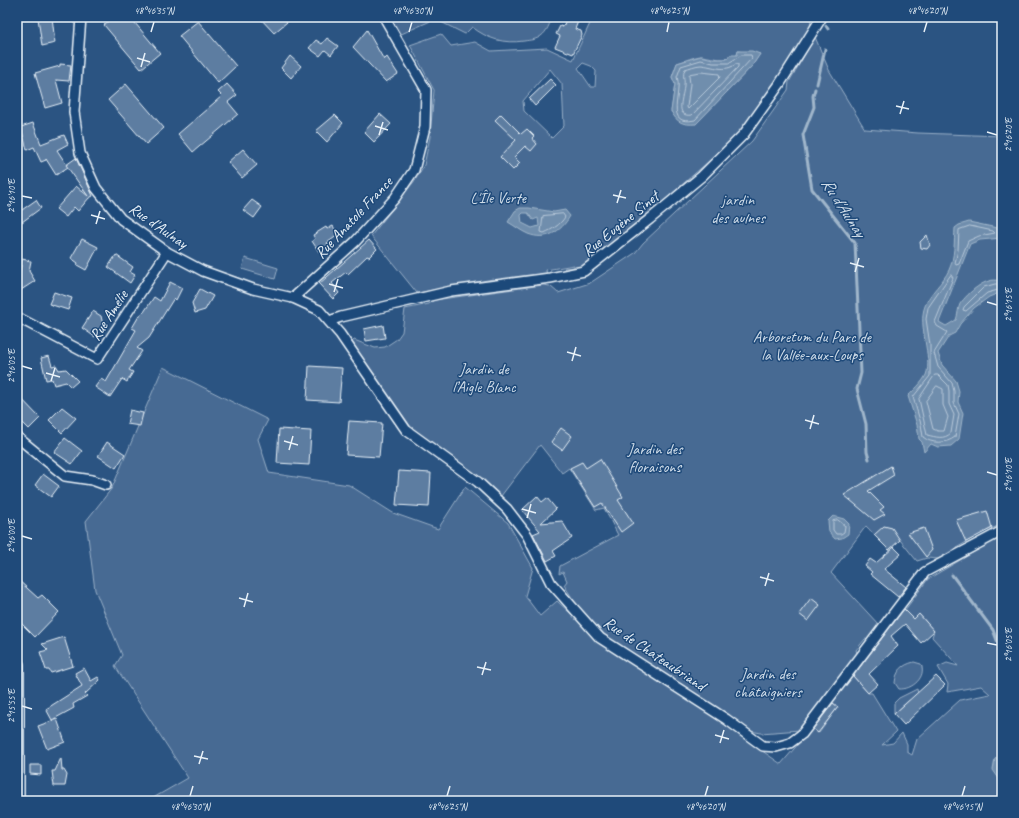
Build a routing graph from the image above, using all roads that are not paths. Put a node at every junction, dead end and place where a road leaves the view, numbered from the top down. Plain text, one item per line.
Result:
1 (81, 17) edge
2 (384, 17) edge
3 (822, 17) edge
4 (167, 252) junction
5 (293, 298) junction
6 (17, 317) edge
7 (330, 321) junction
8 (19, 439) edge
9 (106, 485) dead end
10 (1002, 531) edge
11 (17, 659) edge
12 (20, 801) edge

1 - 4 street, Rue d'Aulnay
2 - 5 street, Rue Anatole France
3 - 7 street, Rue Eugène Sinet
4 - 5 street, Rue d'Aulnay
4 - 6 street, Rue Amélie
5 - 7 street, Rue d'Aulnay
7 - 10 street, Rue de Chateaubriand
8 - 9 street
11 - 12 street

